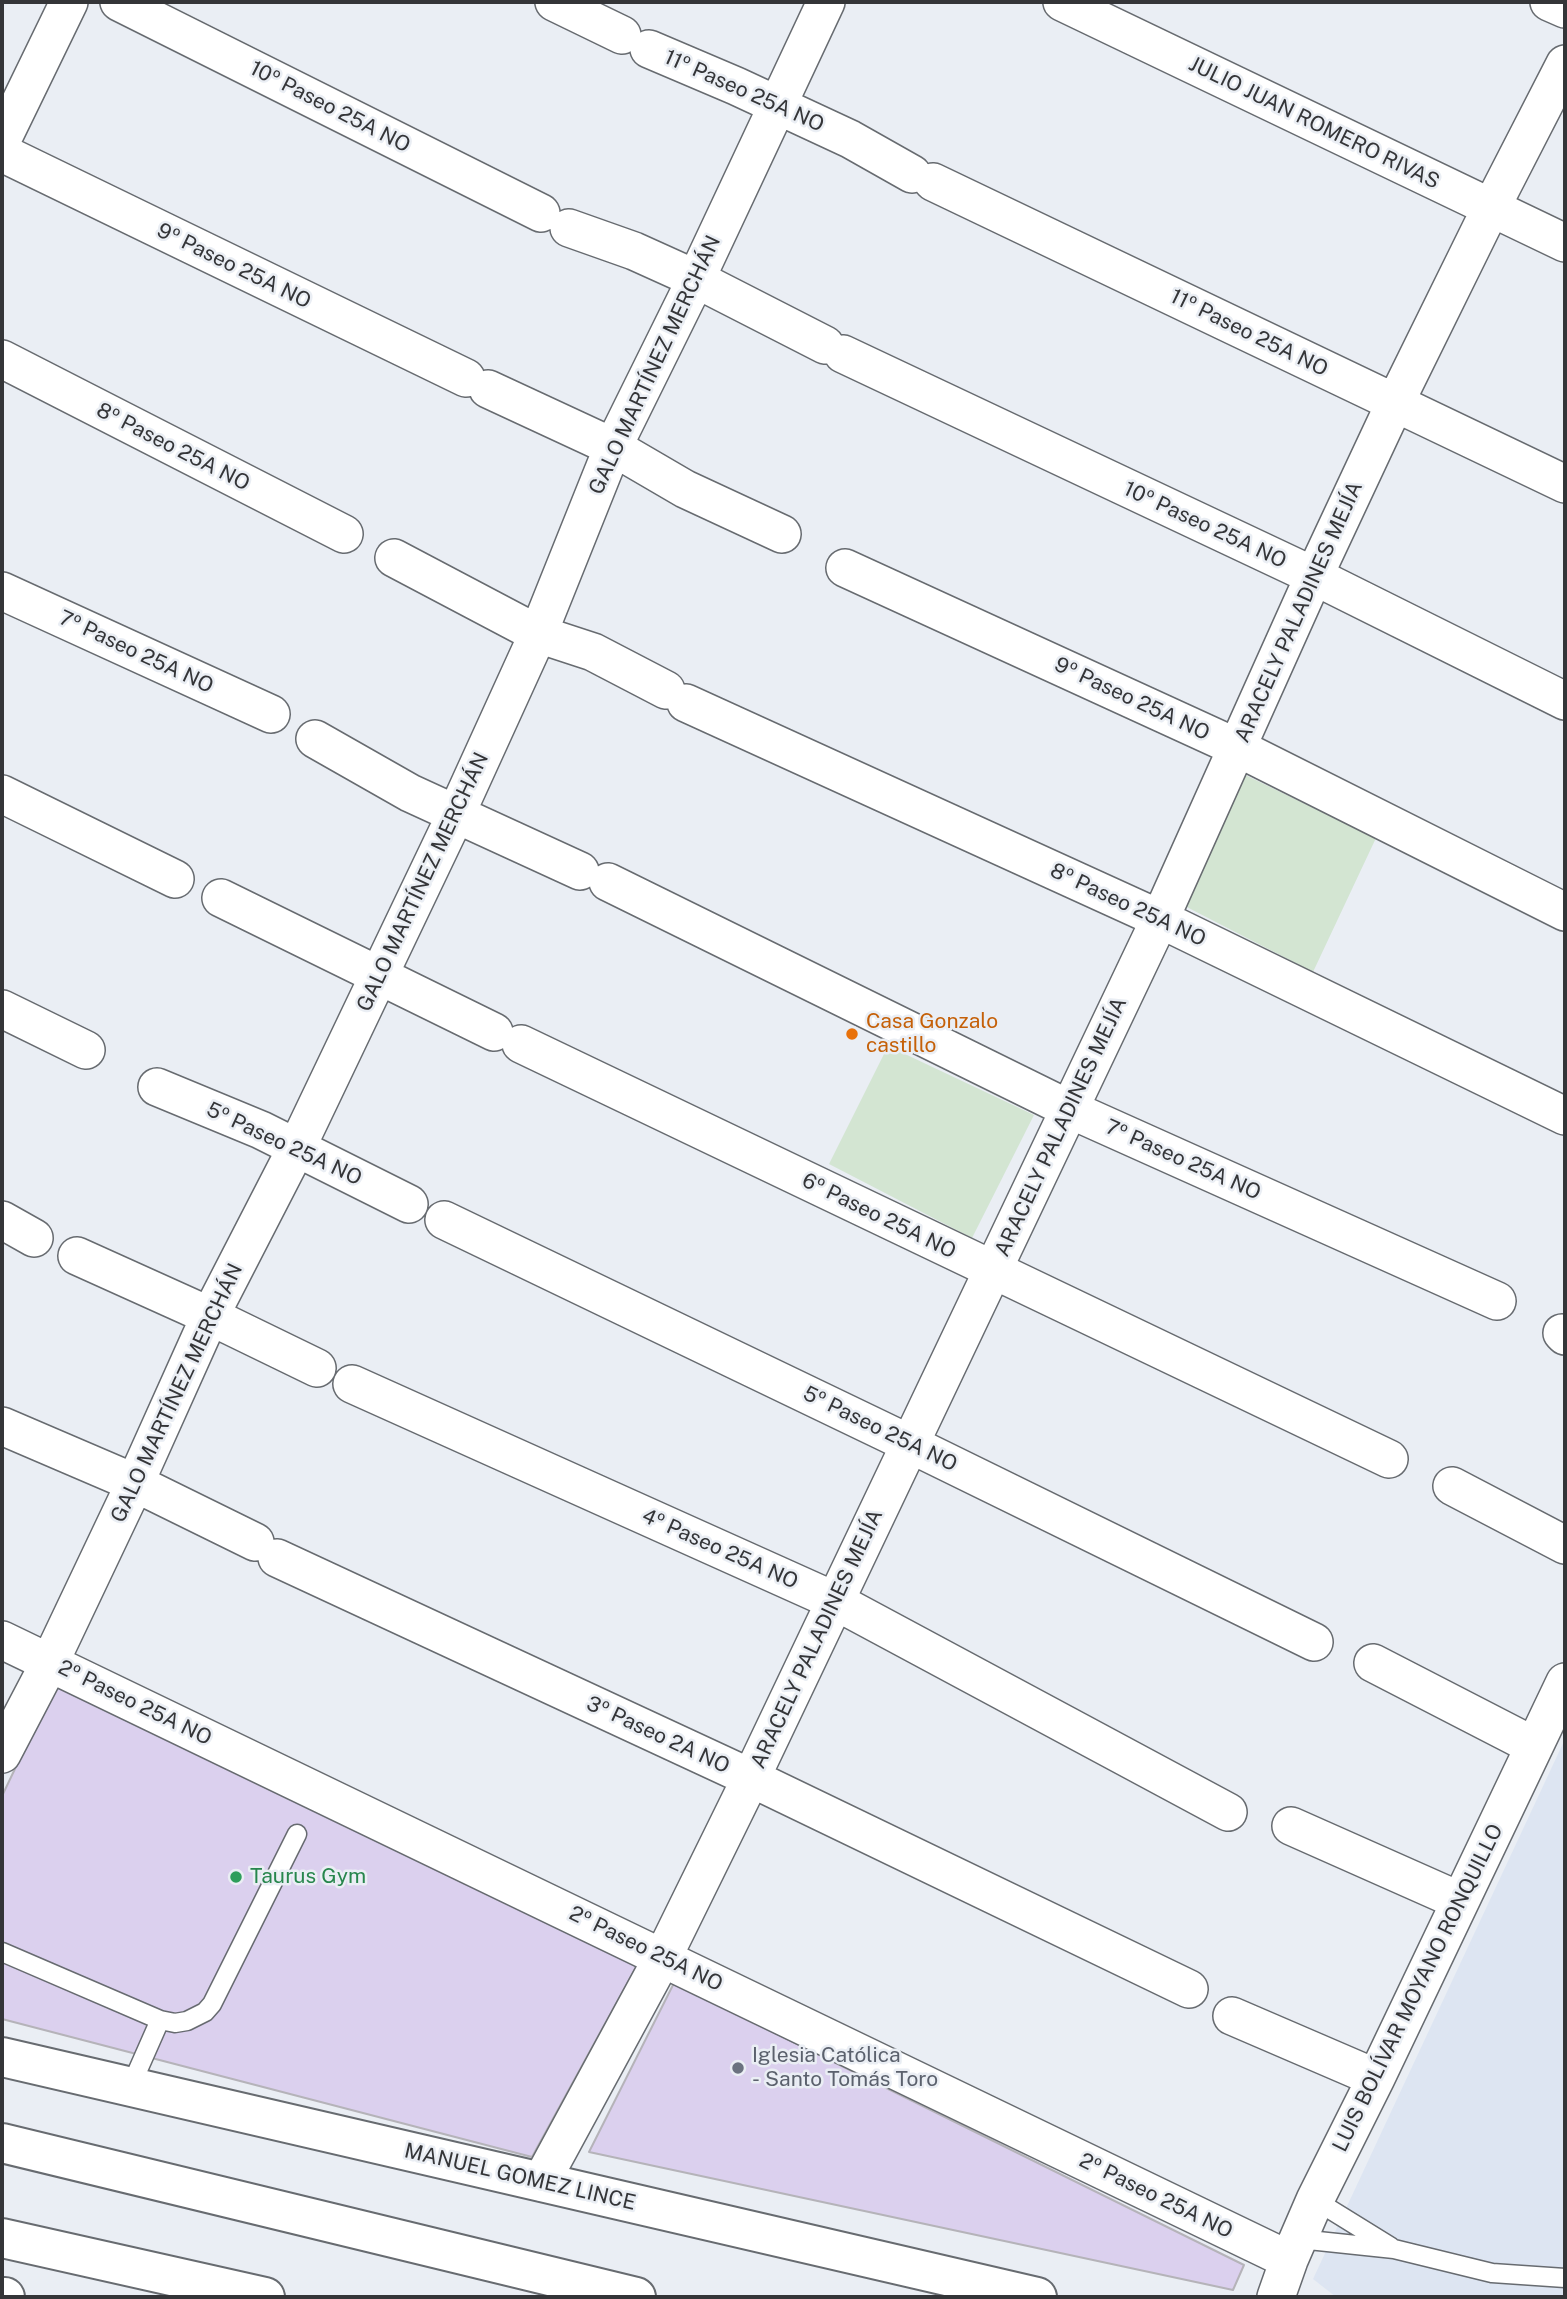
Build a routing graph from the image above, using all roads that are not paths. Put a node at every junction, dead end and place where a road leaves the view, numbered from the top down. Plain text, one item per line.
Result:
1 (68, 2) edge
2 (119, 2) edge
3 (554, 2) edge
4 (826, 2) edge
5 (1062, 2) edge
6 (1549, 2) edge
7 (1565, 9) edge
8 (1565, 64) edge
9 (778, 106) junction
10 (2, 140) edge
11 (2, 153) edge
12 (1491, 208) junction
13 (1565, 243) edge
14 (696, 279) junction
15 (2, 359) edge
16 (1395, 402) junction
17 (613, 447) junction
18 (1565, 484) edge
19 (344, 534) dead end
20 (782, 534) dead end
21 (394, 558) dead end
22 (845, 568) dead end
23 (1314, 576) junction
24 (2, 591) edge
25 (538, 634) junction
26 (1565, 701) edge
27 (271, 714) dead end
28 (315, 739) dead end
29 (1238, 748) junction
30 (2, 794) edge
31 (456, 814) junction
32 (175, 879) dead end
33 (221, 898) dead end
34 (1565, 912) edge
35 (1160, 919) junction
36 (380, 975) junction
37 (2, 1009) edge
38 (86, 1051) dead end
39 (158, 1087) dead end
40 (1069, 1109) junction
41 (1565, 1116) edge
42 (297, 1147) junction
43 (409, 1205) dead end
44 (2, 1220) edge
45 (444, 1220) dead end
46 (34, 1238) dead end
47 (76, 1256) dead end
48 (993, 1270) junction
49 (1497, 1301) dead end
50 (210, 1316) junction
51 (317, 1368) dead end
52 (352, 1384) dead end
53 (2, 1426) edge
54 (910, 1444) junction
55 (1389, 1459) dead end
56 (135, 1483) junction
57 (1452, 1486) dead end
58 (1565, 1545) edge
59 (835, 1601) junction
60 (2, 1640) edge
61 (1314, 1642) dead end
62 (50, 1662) junction
63 (1373, 1664) dead end
64 (1565, 1682) edge
65 (1534, 1746) junction
66 (2, 1754) edge
67 (751, 1778) junction
68 (1228, 1812) dead end
69 (1291, 1826) dead end
70 (297, 1834) dead end
71 (1460, 1902) junction
72 (2, 1952) edge
73 (663, 1957) junction
74 (1189, 1989) dead end
75 (1232, 2016) dead end
76 (160, 2020) junction
77 (2, 2057) edge
78 (1376, 2078) junction
79 (130, 2088) junction
80 (2, 2144) edge
81 (541, 2182) junction
82 (1315, 2200) junction
83 (2, 2238) edge
84 (1394, 2249) junction
85 (1294, 2250) junction
86 (1565, 2278) edge
87 (265, 2297) edge
88 (636, 2297) edge
89 (1037, 2297) edge
90 (1276, 2297) edge

1 - 10 street
2 - 14 street, 10º Paseo 25A NO
3 - 9 street, 11º Paseo 25A NO
4 - 9 street, GALO MARTÍNEZ MERCHÁN
5 - 12 street, JULIO JUAN ROMERO RIVAS
6 - 7 street
8 - 12 street, ARACELY PALADINES MEJÍA
9 - 14 street, GALO MARTÍNEZ MERCHÁN
9 - 16 street, 11º Paseo 25A NO
11 - 17 street, 9º Paseo 25A NO
12 - 13 street, JULIO JUAN ROMERO RIVAS
12 - 16 street, ARACELY PALADINES MEJÍA
14 - 17 street, GALO MARTÍNEZ MERCHÁN
14 - 23 street, 10º Paseo 25A NO
15 - 19 street, 8º Paseo 25A NO
16 - 18 street, 11º Paseo 25A NO
16 - 23 street, ARACELY PALADINES MEJÍA
17 - 20 street, 9º Paseo 25A NO
17 - 25 street, GALO MARTÍNEZ MERCHÁN
21 - 25 street, 8º Paseo 25A NO
22 - 29 street, 9º Paseo 25A NO
23 - 26 street, 10º Paseo 25A NO
23 - 29 street, ARACELY PALADINES MEJÍA
24 - 27 street, 7º Paseo 25A NO
25 - 31 street, GALO MARTÍNEZ MERCHÁN
25 - 35 street, 8º Paseo 25A NO
28 - 31 street, 7º Paseo 25A NO
29 - 34 street, 9º Paseo 25A NO
29 - 35 street, ARACELY PALADINES MEJÍA
30 - 32 street
31 - 36 street, GALO MARTÍNEZ MERCHÁN
31 - 40 street, 7º Paseo 25A NO
33 - 36 street, 6º Paseo 25A NO
35 - 40 street, ARACELY PALADINES MEJÍA
35 - 41 street, 8º Paseo 25A NO
36 - 42 street, GALO MARTÍNEZ MERCHÁN
36 - 48 street, 6º Paseo 25A NO
37 - 38 street
39 - 42 street, 5º Paseo 25A NO
40 - 48 street, ARACELY PALADINES MEJÍA
40 - 49 street, 7º Paseo 25A NO
42 - 43 street, 5º Paseo 25A NO
42 - 50 street, GALO MARTÍNEZ MERCHÁN
44 - 46 street
45 - 54 street, 5º Paseo 25A NO
47 - 50 street
48 - 54 street, ARACELY PALADINES MEJÍA
48 - 55 street, 6º Paseo 25A NO
50 - 51 street
50 - 56 street, GALO MARTÍNEZ MERCHÁN
52 - 59 street, 4º Paseo 25A NO
53 - 56 street, 3º Paseo 2A NO
54 - 59 street, ARACELY PALADINES MEJÍA
54 - 61 street, 5º Paseo 25A NO
56 - 62 street, GALO MARTÍNEZ MERCHÁN
56 - 67 street, 3º Paseo 2A NO
57 - 58 street
59 - 67 street, ARACELY PALADINES MEJÍA
59 - 68 street, 4º Paseo 25A NO
60 - 62 street, 2º Paseo 25A NO
62 - 66 street, GALO MARTÍNEZ MERCHÁN
62 - 73 street, 2º Paseo 25A NO
63 - 65 street
64 - 65 street, LUIS BOLÍVAR MOYANO RONQUILLO
65 - 71 street, LUIS BOLÍVAR MOYANO RONQUILLO
67 - 73 street, ARACELY PALADINES MEJÍA
67 - 74 street, 3º Paseo 2A NO
69 - 71 street
70 - 76 lane
71 - 78 street, LUIS BOLÍVAR MOYANO RONQUILLO
72 - 76 lane
73 - 81 street, ARACELY PALADINES MEJÍA
73 - 85 street, 2º Paseo 25A NO
75 - 78 street
76 - 79 lane
77 - 79 main road, MANUEL GOMEZ LINCE
78 - 82 street, LUIS BOLÍVAR MOYANO RONQUILLO
79 - 81 main road, MANUEL GOMEZ LINCE
80 - 88 main road
81 - 89 main road, MANUEL GOMEZ LINCE
82 - 84 lane
82 - 85 street, LUIS BOLÍVAR MOYANO RONQUILLO
83 - 87 main road
84 - 85 lane
84 - 86 lane
85 - 90 street, LUIS BOLÍVAR MOYANO RONQUILLO

